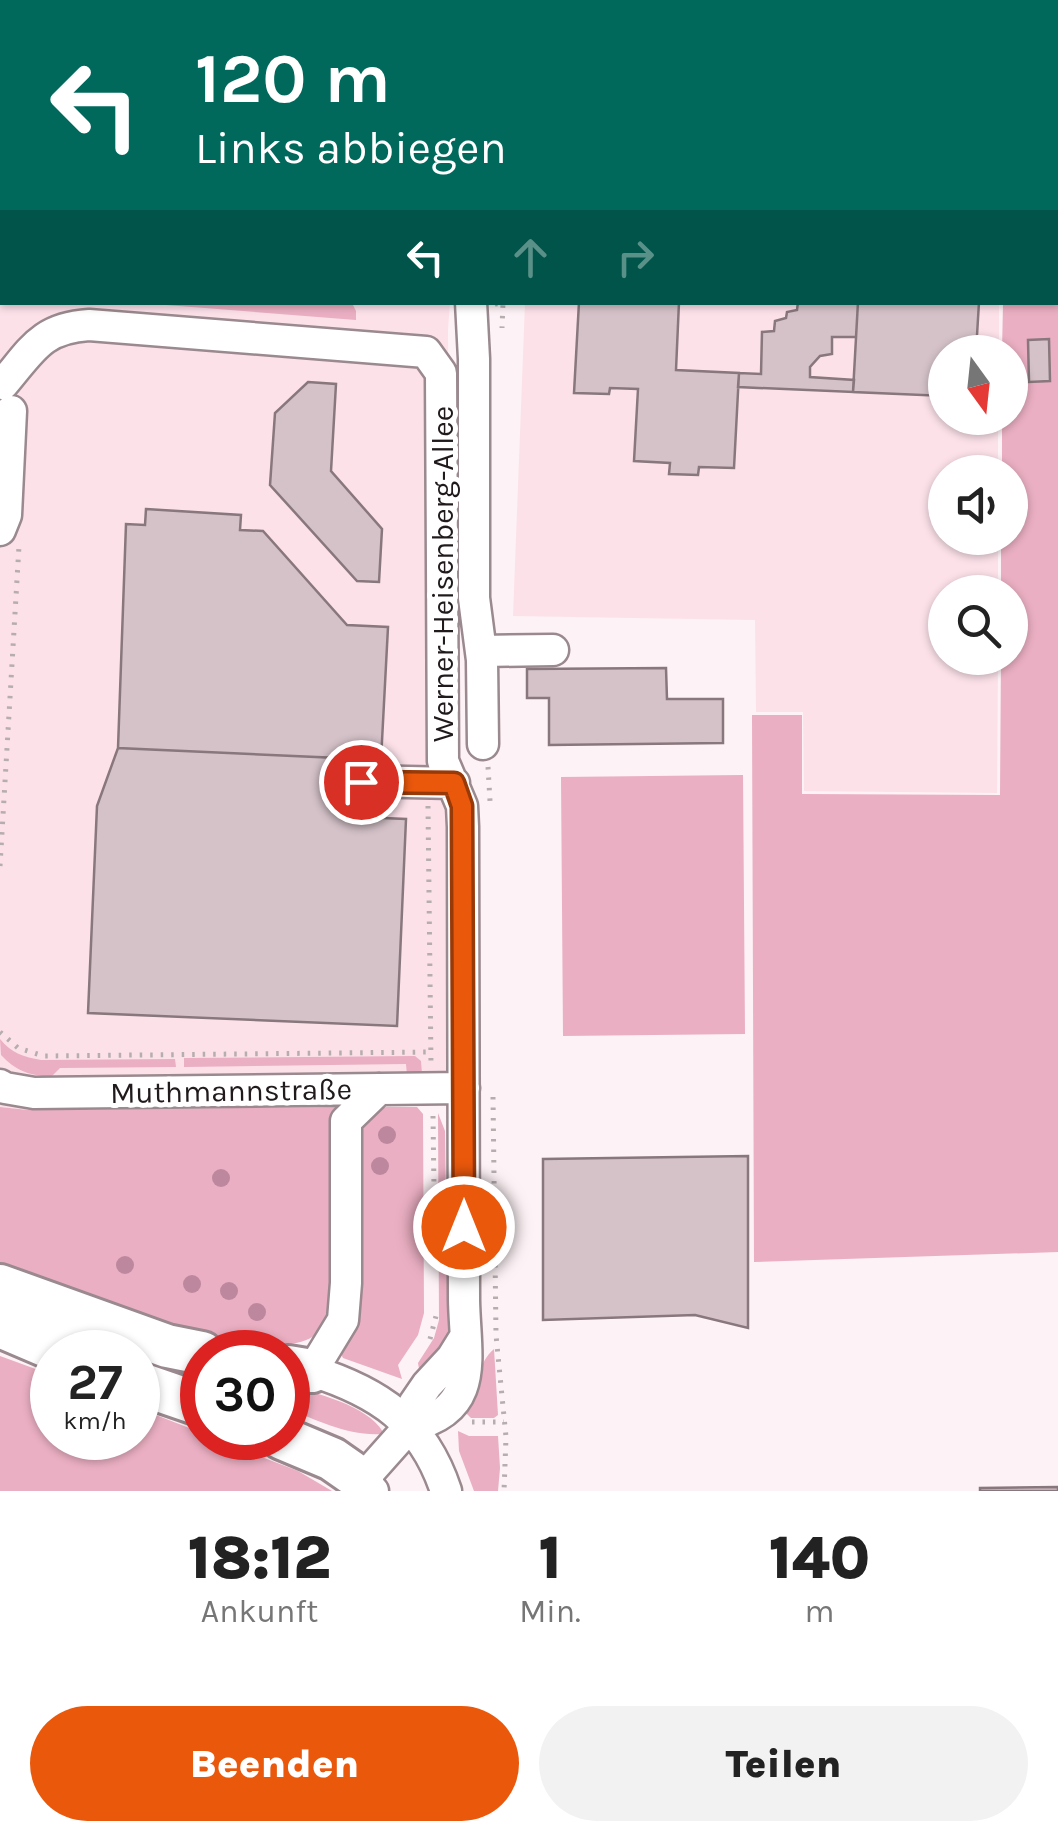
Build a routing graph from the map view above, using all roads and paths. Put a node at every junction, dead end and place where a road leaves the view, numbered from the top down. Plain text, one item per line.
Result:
1 (471, 305) edge
2 (98, 314) edge
3 (4, 402) edge
4 (10, 532) edge
5 (553, 650) dead end
6 (481, 651) junction
7 (483, 744) dead end
8 (490, 779) dead end
9 (361, 782) dead end
10 (441, 783) junction
11 (490, 813) dead end
12 (0, 866) edge
13 (0, 1032) edge
14 (431, 1052) junction
15 (0, 1085) edge
16 (478, 1085) junction
17 (378, 1089) junction
18 (432, 1089) junction
19 (434, 1203) dead end
20 (0, 1286) edge
21 (436, 1316) dead end
22 (3, 1330) edge
23 (465, 1337) junction
24 (30, 1340) edge
25 (180, 1347) edge
26 (310, 1358) edge
27 (310, 1372) edge
28 (427, 1384) junction
29 (410, 1426) junction
30 (310, 1450) edge
31 (367, 1486) edge
32 (446, 1491) edge
33 (504, 1491) edge

1 - 6 street
2 - 3 street
2 - 10 street, Werner-Heisenberg-Allee
3 - 4 street
4 - 12 path
5 - 6 street
6 - 7 street
8 - 11 path
9 - 10 street
10 - 14 path
10 - 16 street, Werner-Heisenberg-Allee
13 - 14 path
14 - 18 path
15 - 17 street, Muthmannstraße
16 - 18 street, Muthmannstraße
16 - 23 street, Werner-Heisenberg-Allee
16 - 33 path
17 - 18 street, Muthmannstraße
17 - 26 street
18 - 19 path
20 - 25 highway
21 - 28 path
22 - 24 highway
23 - 28 street, Werner-Heisenberg-Allee
23 - 29 street, Werner-Heisenberg-Allee
27 - 29 street
28 - 29 street, Werner-Heisenberg-Allee
29 - 31 street, Werner-Heisenberg-Allee
29 - 32 street
30 - 31 highway

